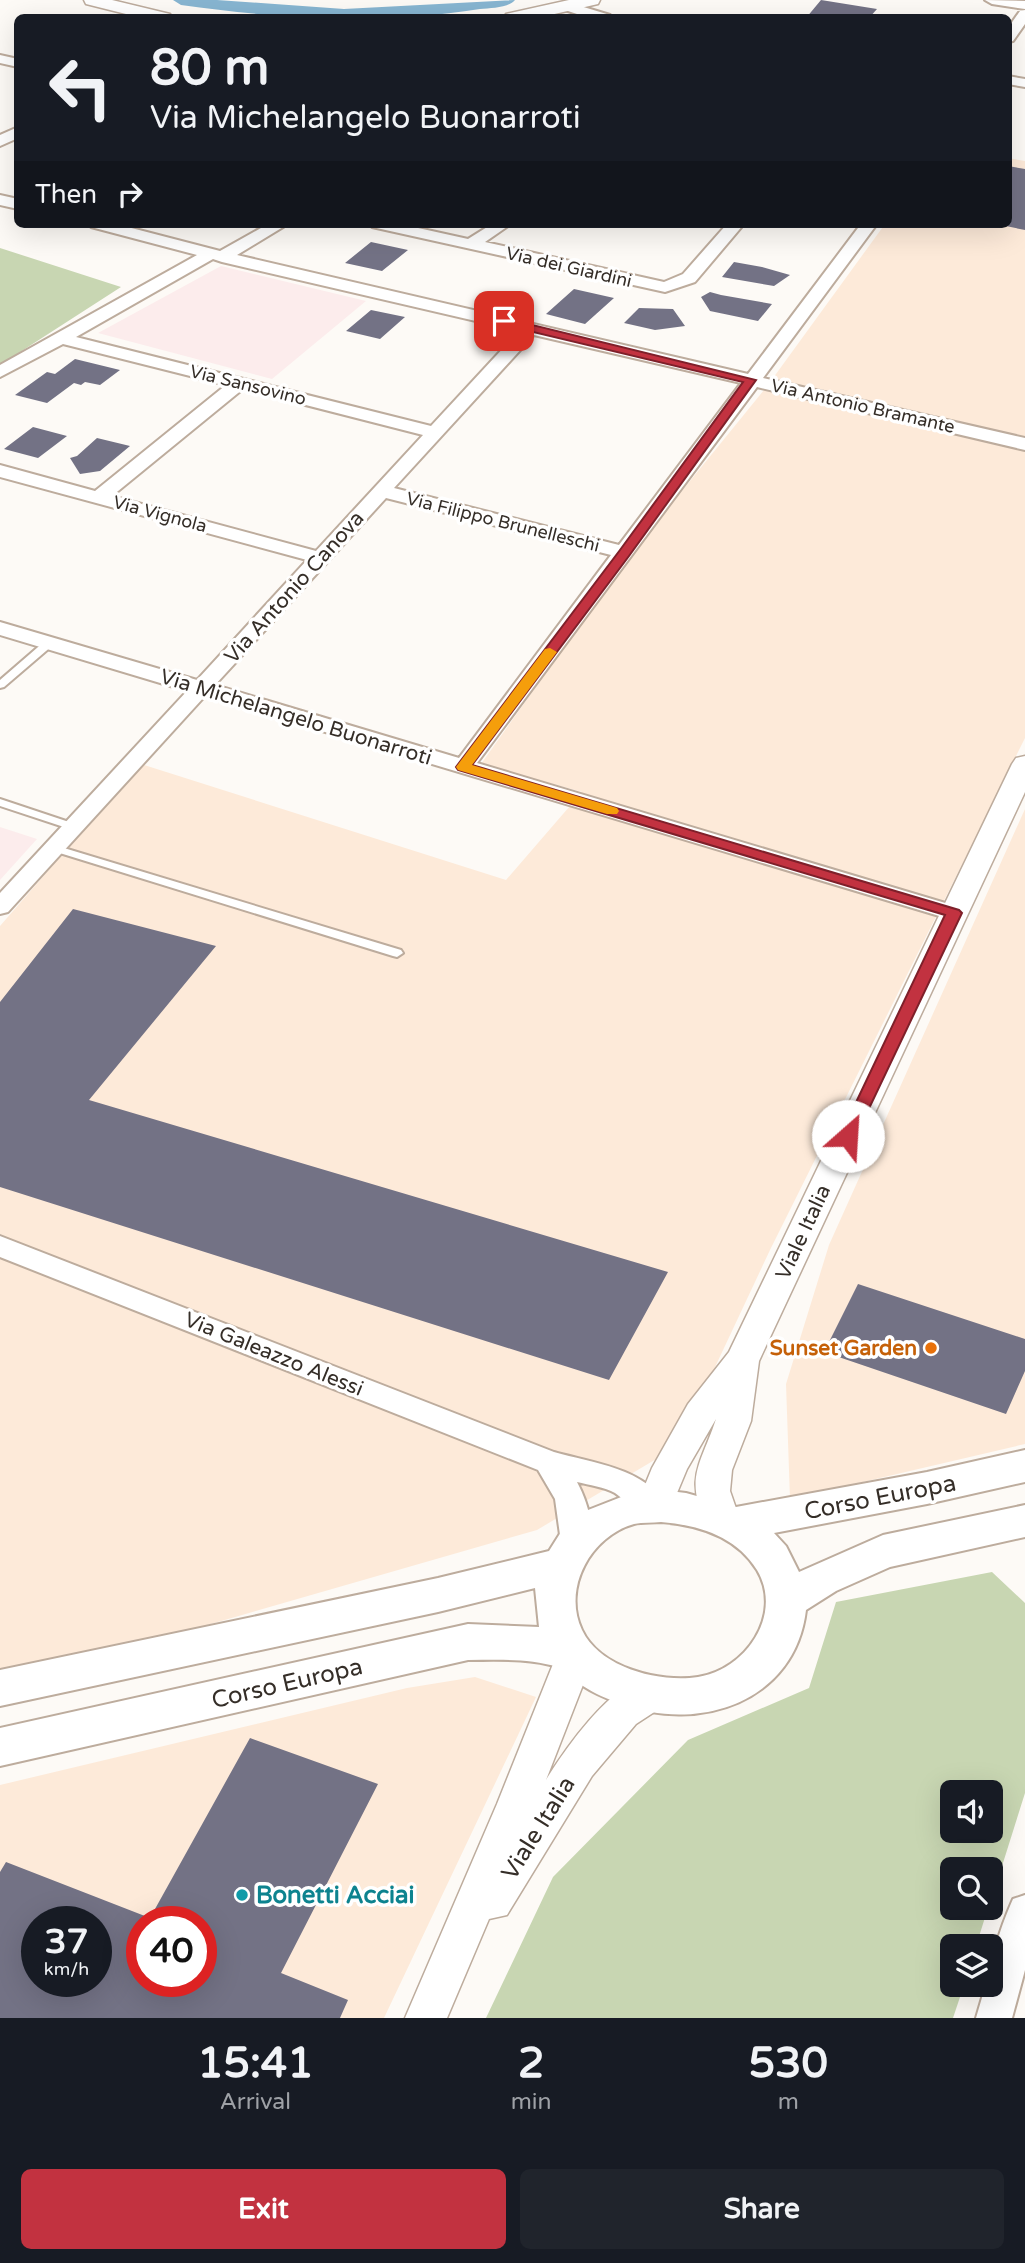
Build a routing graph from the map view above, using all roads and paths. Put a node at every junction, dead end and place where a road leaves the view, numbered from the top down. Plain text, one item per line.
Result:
1 (92, 0) edge
2 (593, 0) edge
3 (992, 0) edge
4 (1025, 5) edge
5 (567, 6) junction
6 (148, 14) edge
7 (530, 14) edge
8 (610, 14) edge
9 (1025, 14) edge
10 (1012, 32) edge
11 (117, 228) edge
12 (272, 228) edge
13 (395, 228) edge
14 (497, 228) edge
15 (733, 228) edge
16 (866, 228) edge
17 (152, 239) junction
18 (469, 245) junction
19 (216, 255) junction
20 (177, 272) junction
21 (531, 328) junction
22 (61, 338) junction
23 (0, 372) edge
24 (750, 380) junction
25 (239, 383) junction
26 (435, 432) junction
27 (1025, 444) edge
28 (0, 471) edge
29 (382, 491) junction
30 (99, 497) junction
31 (625, 553) junction
32 (321, 558) junction
33 (0, 628) edge
34 (49, 643) junction
35 (0, 685) edge
36 (201, 688) junction
37 (1025, 764) edge
38 (463, 767) junction
39 (0, 802) edge
40 (74, 827) junction
41 (54, 848) junction
42 (0, 906) edge
43 (954, 913) junction
44 (397, 953) dead end
45 (0, 1246) edge
46 (743, 1359) junction
47 (548, 1462) junction
48 (1025, 1466) edge
49 (653, 1507) junction
50 (728, 1521) junction
51 (1021, 1524) edge
52 (568, 1553) junction
53 (787, 1601) junction
54 (576, 1653) junction
55 (0, 1688) edge
56 (648, 1695) junction
57 (0, 1747) edge
58 (1025, 1910) edge
59 (446, 1977) junction
60 (426, 2018) edge
61 (994, 2018) edge

1 - 6 street
2 - 5 street
2 - 8 street
3 - 4 street
5 - 7 street
5 - 8 street
9 - 10 street
11 - 17 street, Via Antonio Bramante
12 - 19 street
13 - 18 street, Via dei Giardini
14 - 18 street
15 - 18 street, Via dei Giardini
16 - 24 street
17 - 19 street, Via Antonio Bramante
17 - 20 street
19 - 20 street
19 - 21 street, Via Antonio Bramante
20 - 22 street
21 - 24 street, Via Antonio Bramante
21 - 26 street, Via Antonio Canova
22 - 23 street
22 - 25 street, Via Sansovino
24 - 27 street, Via Antonio Bramante
24 - 31 street
25 - 26 street, Via Sansovino
25 - 30 street
26 - 29 street, Via Antonio Canova
28 - 30 street, Via Vignola
29 - 31 street, Via Filippo Brunelleschi
29 - 32 street, Via Antonio Canova
30 - 32 street, Via Vignola
31 - 38 street
32 - 36 street, Via Antonio Canova
33 - 34 street, Via Michelangelo Buonarroti
34 - 35 lane
34 - 36 street, Via Michelangelo Buonarroti
36 - 38 street, Via Michelangelo Buonarroti
36 - 40 street, Via Antonio Canova
37 - 43 street, Viale Italia
38 - 43 street, Via Michelangelo Buonarroti
39 - 40 lane
40 - 41 street, Via Antonio Canova
41 - 42 street, Via Antonio Canova
41 - 44 lane
43 - 46 street, Viale Italia
45 - 47 street, Via Galeazzo Alessi
46 - 49 street, Viale Italia
46 - 50 street, Viale Italia
47 - 49 street, Via Galeazzo Alessi
47 - 52 street
48 - 50 main road, Corso Europa
49 - 50 main road
49 - 52 main road
50 - 53 main road
51 - 53 main road
52 - 54 main road
52 - 55 main road
53 - 56 main road
54 - 56 main road
54 - 57 main road, Corso Europa
54 - 59 street, Viale Italia
56 - 59 street, Viale Italia
58 - 61 street
59 - 60 street, Viale Italia

